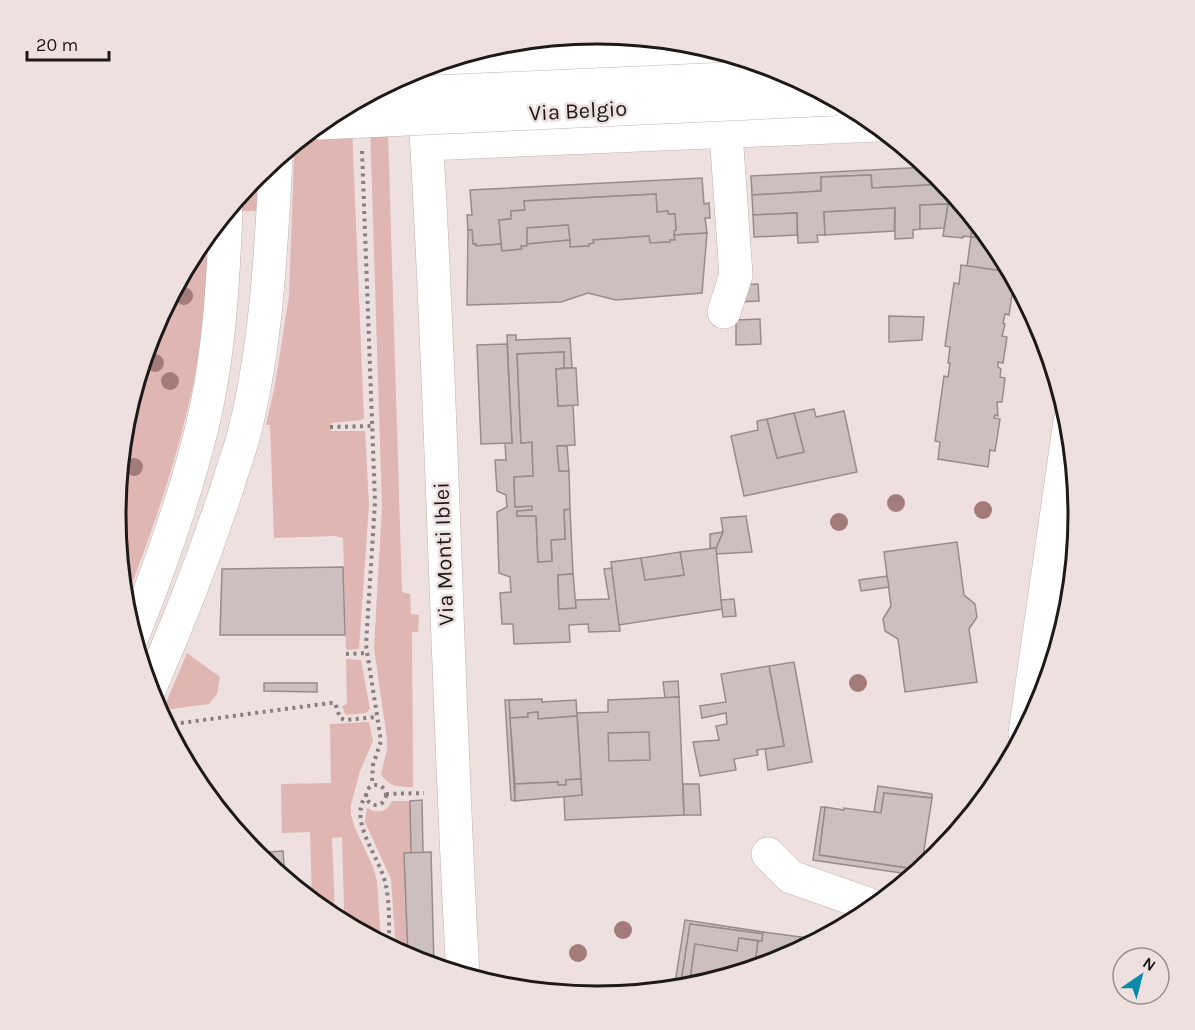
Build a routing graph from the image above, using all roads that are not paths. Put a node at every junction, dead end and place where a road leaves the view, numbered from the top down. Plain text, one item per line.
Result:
1 (688, 53) edge
2 (455, 66) edge
3 (772, 77) edge
4 (385, 94) edge
5 (820, 100) edge
6 (337, 122) edge
7 (863, 126) edge
8 (726, 133) junction
9 (427, 139) joint
10 (275, 172) edge
11 (225, 225) edge
12 (724, 312) dead end
13 (1065, 455) edge
14 (138, 621) edge
15 (155, 676) edge
16 (1029, 703) edge
17 (768, 854) dead end
18 (866, 902) edge
19 (462, 966) edge

1 - 2 street
3 - 4 street, Via Belgio, bridge
5 - 6 street, Via Belgio, bridge
7 - 8 street, Via Belgio
8 - 9 street, Via Belgio
8 - 12 street
9 - 19 street, Via Monti Iblei
10 - 15 street
11 - 14 street
13 - 16 street
17 - 18 street

